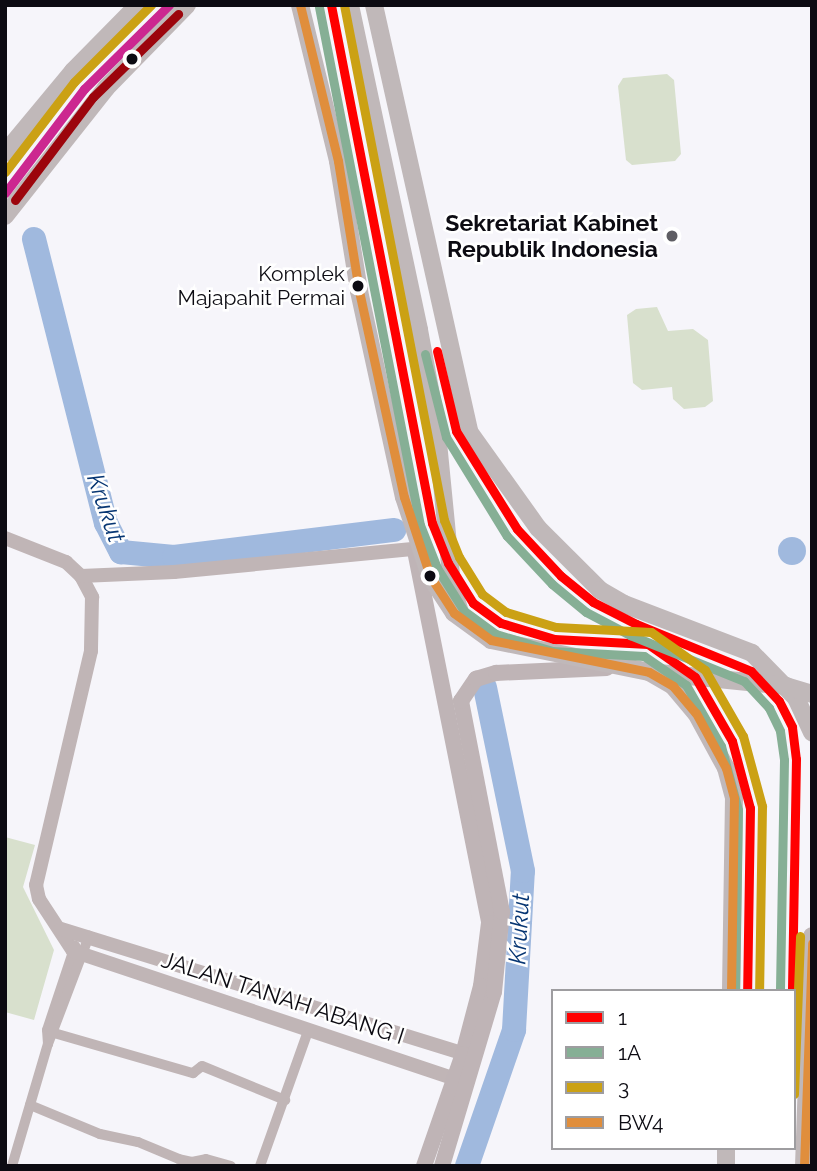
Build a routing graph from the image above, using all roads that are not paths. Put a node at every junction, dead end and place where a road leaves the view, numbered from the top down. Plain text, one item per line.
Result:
1 (138, 5) edge
2 (187, 5) edge
3 (300, 5) edge
4 (349, 5) edge
5 (374, 5) edge
6 (7, 148) edge
7 (5, 216) edge
8 (404, 497) junction
9 (5, 538) edge
10 (415, 549) junction
11 (82, 576) junction
12 (466, 625) junction
13 (620, 667) junction
14 (649, 672) junction
15 (786, 686) junction
16 (812, 694) edge
17 (812, 733) edge
18 (61, 929) junction
19 (84, 934) junction
20 (812, 936) edge
21 (78, 953) junction
22 (731, 989) edge
23 (309, 1031) junction
24 (54, 1033) junction
25 (48, 1044) junction
26 (470, 1056) junction
27 (463, 1082) junction
28 (285, 1100) junction
29 (30, 1105) junction
30 (12, 1166) edge
31 (231, 1166) edge
32 (260, 1166) edge
33 (425, 1166) edge
34 (442, 1166) edge
35 (804, 1166) edge

1 - 6 main road
2 - 7 main road
3 - 8 main road
4 - 12 main road
5 - 15 main road
8 - 10 main road
8 - 12 main road
9 - 11 street
10 - 11 street
10 - 26 main road
11 - 18 street
12 - 13 main road
13 - 14 main road
13 - 26 main road
14 - 15 main road
14 - 22 main road
15 - 16 main road
15 - 17 main road
18 - 19 street, JALAN TANAH ABANG I
18 - 21 street
19 - 21 street
19 - 26 street, JALAN TANAH ABANG I
20 - 35 main road
21 - 23 street, JALAN TANAH ABANG I
21 - 24 street
21 - 25 street
23 - 27 street, JALAN TANAH ABANG I
23 - 28 street
24 - 25 street
24 - 28 street
25 - 29 street
26 - 27 main road
27 - 33 main road
27 - 34 main road
28 - 32 street
29 - 30 street
29 - 31 street

